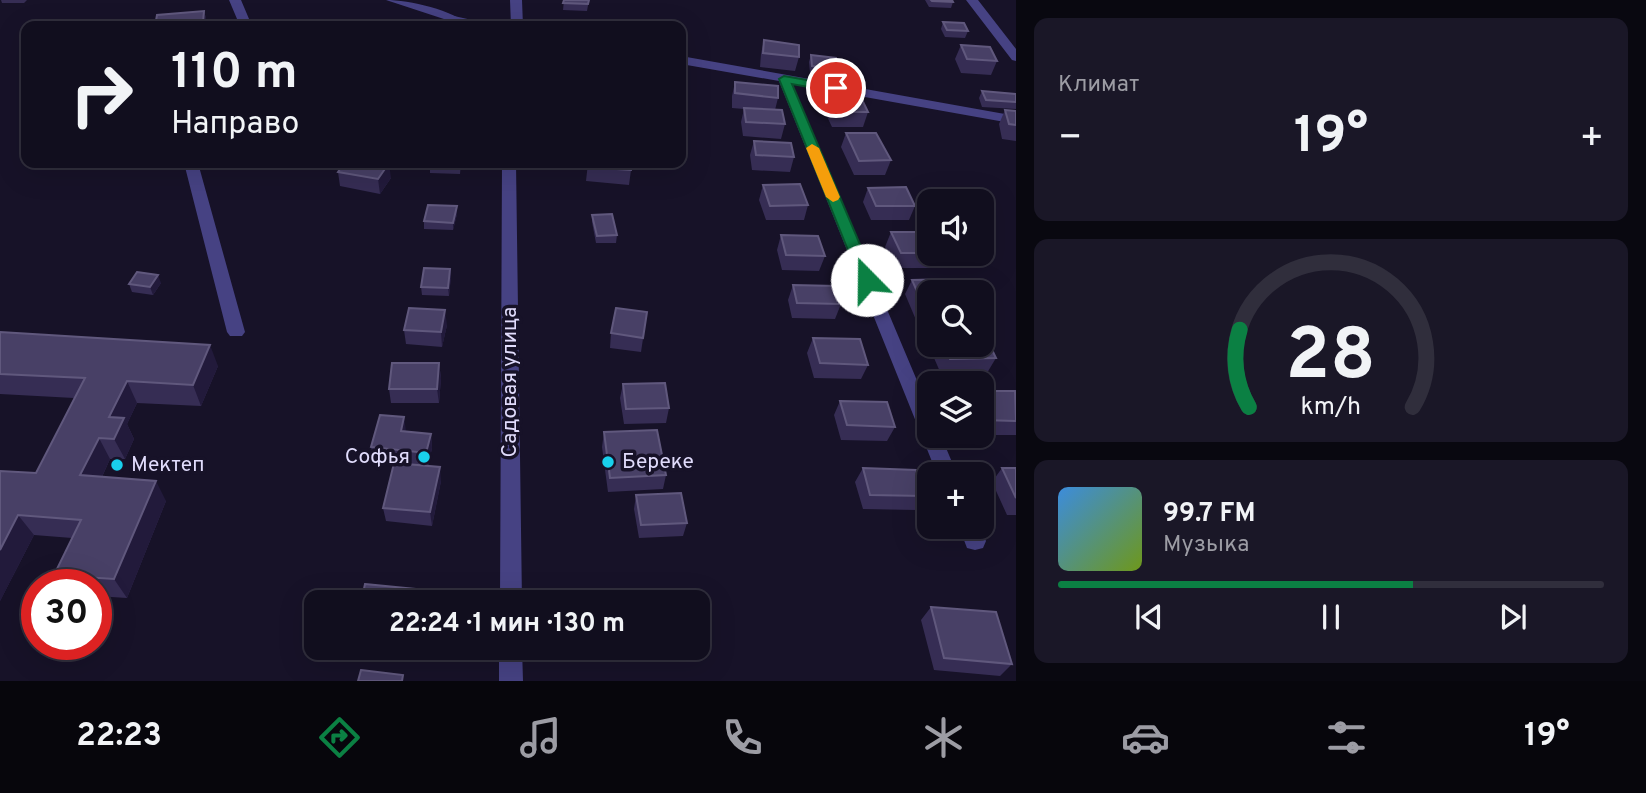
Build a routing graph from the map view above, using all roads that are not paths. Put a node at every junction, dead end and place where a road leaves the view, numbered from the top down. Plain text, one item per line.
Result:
1 (235, 0) edge
2 (392, 0) edge
3 (516, 0) edge
4 (972, 0) edge
5 (244, 21) edge
6 (453, 21) edge
7 (517, 21) edge
8 (1016, 57) edge
9 (686, 62) edge
10 (784, 79) junction
11 (1016, 120) edge
12 (192, 168) edge
13 (509, 168) edge
14 (236, 332) dead end
15 (917, 401) edge
16 (511, 590) edge
17 (511, 660) edge
18 (511, 681) edge

1 - 5 street
2 - 6 street
3 - 7 street
4 - 8 street
9 - 10 street
10 - 11 street
10 - 15 street
12 - 14 street
13 - 16 street, Садовая улица
17 - 18 street

